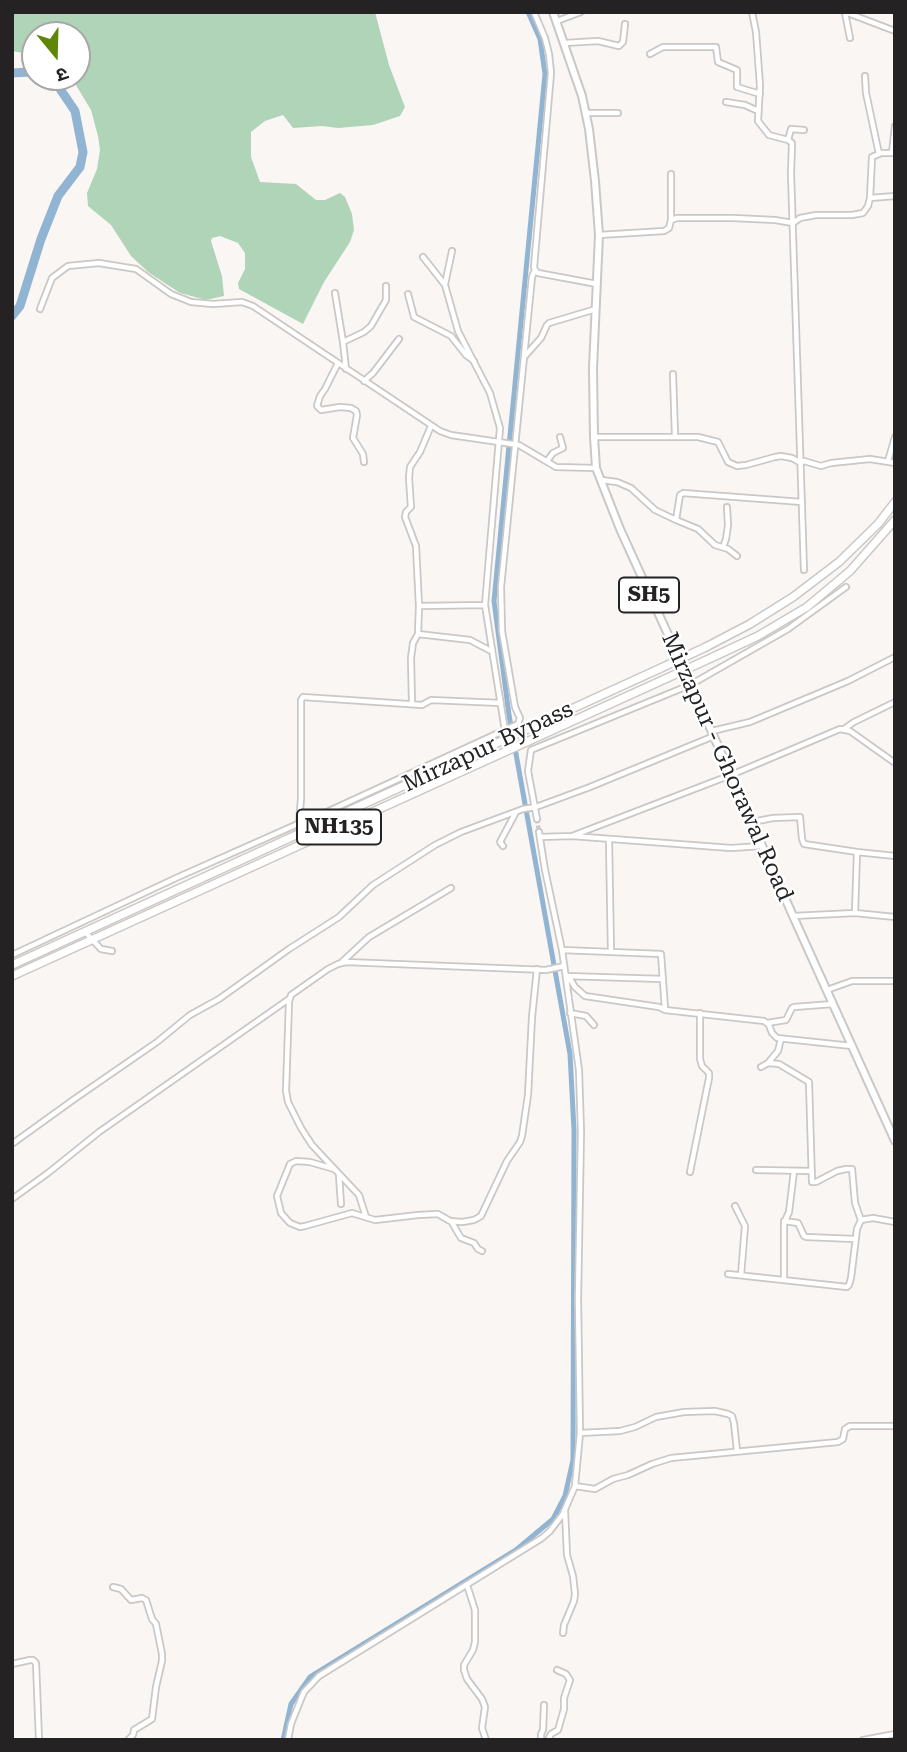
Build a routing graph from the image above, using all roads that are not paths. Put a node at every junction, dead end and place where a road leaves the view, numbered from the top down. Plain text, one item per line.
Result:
1 (534, 12) edge
2 (554, 12) edge
3 (580, 12) edge
4 (752, 12) edge
5 (845, 12) edge
6 (557, 21) junction
7 (625, 24) dead end
8 (895, 31) edge
9 (850, 38) dead end
10 (565, 43) junction
11 (650, 54) dead end
12 (865, 76) dead end
13 (760, 94) junction
14 (726, 102) dead end
15 (758, 111) junction
16 (586, 113) junction
17 (618, 113) dead end
18 (895, 126) edge
19 (804, 130) dead end
20 (788, 140) junction
21 (894, 153) edge
22 (879, 154) junction
23 (671, 174) dead end
24 (895, 196) edge
25 (870, 198) junction
26 (671, 220) junction
27 (793, 223) junction
28 (599, 235) junction
29 (452, 251) dead end
30 (423, 257) dead end
31 (535, 270) junction
32 (597, 284) junction
33 (445, 285) junction
34 (386, 286) dead end
35 (335, 293) dead end
36 (408, 294) dead end
37 (40, 309) dead end
38 (596, 309) junction
39 (399, 339) dead end
40 (343, 342) junction
41 (524, 357) junction
42 (474, 362) junction
43 (338, 363) junction
44 (346, 369) junction
45 (673, 374) dead end
46 (364, 381) junction
47 (430, 426) junction
48 (674, 436) junction
49 (560, 437) dead end
50 (594, 437) junction
51 (895, 437) edge
52 (502, 442) junction
53 (514, 444) junction
54 (547, 461) junction
55 (888, 461) junction
56 (364, 462) dead end
57 (801, 463) junction
58 (895, 463) edge
59 (596, 468) junction
60 (601, 480) junction
61 (802, 502) junction
62 (895, 502) edge
63 (727, 507) dead end
64 (676, 520) junction
65 (895, 520) edge
66 (723, 547) junction
67 (737, 556) dead end
68 (804, 570) dead end
69 (846, 587) dead end
70 (485, 605) junction
71 (419, 606) junction
72 (418, 634) junction
73 (491, 651) junction
74 (895, 657) edge
75 (690, 685) junction
76 (895, 702) edge
77 (501, 703) junction
78 (412, 704) junction
79 (844, 729) junction
80 (507, 730) junction
81 (713, 734) junction
82 (895, 763) edge
83 (731, 775) junction
84 (533, 807) junction
85 (516, 811) junction
86 (537, 819) tunnel mouth
87 (752, 822) junction
88 (300, 823) junction
89 (572, 836) junction
90 (609, 840) junction
91 (503, 846) dead end
92 (762, 846) junction
93 (856, 852) junction
94 (895, 856) edge
95 (451, 888) dead end
96 (855, 912) junction
97 (793, 916) junction
98 (895, 917) edge
99 (85, 932) junction
100 (93, 939) junction
101 (562, 950) junction
102 (112, 951) dead end
103 (611, 952) junction
104 (12, 955) edge
105 (341, 962) junction
106 (12, 965) edge
107 (560, 967) junction
108 (537, 969) junction
109 (12, 976) edge
110 (566, 976) junction
111 (663, 979) junction
112 (895, 981) edge
113 (827, 990) junction
114 (290, 999) junction
115 (834, 1003) junction
116 (665, 1010) junction
117 (570, 1013) junction
118 (700, 1013) junction
119 (767, 1023) junction
120 (594, 1026) dead end
121 (781, 1039) junction
122 (852, 1046) junction
123 (768, 1063) junction
124 (761, 1067) dead end
125 (895, 1141) edge
126 (12, 1144) edge
127 (334, 1169) junction
128 (756, 1170) dead end
129 (690, 1171) dead end
130 (794, 1171) junction
131 (812, 1171) junction
132 (339, 1174) junction
133 (12, 1199) edge
134 (341, 1204) dead end
135 (735, 1206) dead end
136 (366, 1217) junction
137 (861, 1220) junction
138 (450, 1221) junction
139 (785, 1221) junction
140 (895, 1222) edge
141 (855, 1238) junction
142 (482, 1251) dead end
143 (728, 1273) dead end
144 (741, 1275) junction
145 (784, 1279) junction
146 (895, 1426) edge
147 (580, 1433) junction
148 (737, 1451) junction
149 (575, 1486) junction
150 (565, 1510) junction
151 (467, 1585) junction
152 (113, 1587) dead end
153 (563, 1633) dead end
154 (12, 1664) edge
155 (556, 1670) dead end
156 (544, 1705) dead end
157 (895, 1734) edge
158 (39, 1740) edge
159 (128, 1740) edge
160 (288, 1740) edge
161 (486, 1740) edge
162 (541, 1740) edge
163 (548, 1740) edge
164 (863, 1740) edge

1 - 31 street
2 - 6 main road, Mirzapur - Ghorawal Road / SH5
3 - 6 street
4 - 13 street
5 - 8 street
5 - 9 street
6 - 10 main road, Mirzapur - Ghorawal Road / SH5
7 - 10 street
10 - 16 main road, Mirzapur - Ghorawal Road / SH5
11 - 13 street
12 - 22 street
13 - 15 street
14 - 15 street
15 - 20 street
16 - 17 street
16 - 28 main road, Mirzapur - Ghorawal Road / SH5
18 - 21 street
19 - 20 street
20 - 27 street
21 - 22 street
22 - 25 street
23 - 26 street
24 - 25 street
25 - 27 street
26 - 27 street
26 - 28 street
27 - 57 street
28 - 32 main road, Mirzapur - Ghorawal Road / SH5
29 - 33 street
30 - 33 street
31 - 32 street
31 - 41 street
32 - 38 main road, Mirzapur - Ghorawal Road / SH5
33 - 42 street
34 - 40 street
35 - 40 street
36 - 42 street
37 - 43 street
38 - 41 street
38 - 50 main road, Mirzapur - Ghorawal Road / SH5
39 - 46 street
40 - 44 street
41 - 53 street
42 - 52 street
43 - 44 street
43 - 56 street
44 - 46 street
45 - 48 street
46 - 47 street
47 - 52 street
47 - 71 street
48 - 50 street
48 - 57 street
49 - 54 street
50 - 59 main road, Mirzapur - Ghorawal Road / SH5
51 - 55 street
52 - 53 street
52 - 70 street
53 - 54 street
53 - 80 street
54 - 59 street
55 - 57 street
55 - 58 street
57 - 61 street
59 - 60 main road, Mirzapur - Ghorawal Road / SH5
60 - 64 street
60 - 75 main road, Mirzapur - Ghorawal Road / SH5
61 - 64 street
61 - 68 street
62 - 99 highway, Mirzapur Bypass / NH135, bridge
63 - 66 street
64 - 66 street
65 - 100 highway, Mirzapur Bypass / NH135, bridge
66 - 67 street
69 - 75 street
70 - 71 street
70 - 73 street
71 - 72 street
72 - 73 street
72 - 78 street
73 - 77 street
74 - 81 street
75 - 81 main road, Mirzapur - Ghorawal Road / SH5
75 - 84 street
76 - 79 street
77 - 78 street
77 - 80 street
78 - 88 street
79 - 82 street
79 - 83 street
80 - 88 street
81 - 83 main road, Mirzapur - Ghorawal Road / SH5
81 - 84 street
83 - 87 main road, Mirzapur - Ghorawal Road / SH5
83 - 89 street
84 - 85 street
84 - 86 street
85 - 91 street
85 - 126 street
87 - 92 main road, Mirzapur - Ghorawal Road / SH5
87 - 93 street
88 - 104 street
89 - 90 street
89 - 101 street
90 - 92 street
90 - 103 street
92 - 97 main road, Mirzapur - Ghorawal Road / SH5
93 - 94 street
93 - 96 street
95 - 105 street
96 - 97 street
96 - 98 street
97 - 113 main road, Mirzapur - Ghorawal Road / SH5
99 - 100 street
99 - 106 highway, Mirzapur Bypass / NH135
100 - 102 street
100 - 109 highway, Mirzapur Bypass / NH135
101 - 103 street
101 - 107 street
103 - 111 street
105 - 108 street
105 - 114 street
107 - 108 street
107 - 110 street
108 - 138 street
110 - 111 street
110 - 116 street
110 - 117 street
111 - 116 street
112 - 113 street
113 - 115 main road, Mirzapur - Ghorawal Road / SH5
114 - 127 street
114 - 133 street
115 - 119 street
115 - 122 main road, Mirzapur - Ghorawal Road / SH5
116 - 118 street
117 - 120 street
117 - 147 street
118 - 119 street
118 - 129 street
119 - 121 street
121 - 122 street
121 - 123 street
122 - 125 main road, Mirzapur - Ghorawal Road / SH5
123 - 124 street
123 - 131 street
127 - 132 street
127 - 136 street
128 - 130 street
130 - 131 street
130 - 139 street
131 - 137 street
132 - 134 street
132 - 136 street
135 - 144 street
136 - 138 street
137 - 140 street
137 - 141 street
138 - 142 street
139 - 141 street
139 - 145 street
141 - 145 street
143 - 144 street
144 - 145 street
146 - 148 street
147 - 148 street
147 - 149 street
148 - 149 street
149 - 150 street
150 - 151 street
150 - 153 street
151 - 160 street
151 - 161 street
152 - 159 street
154 - 158 street
155 - 163 street
156 - 162 street
157 - 164 street

